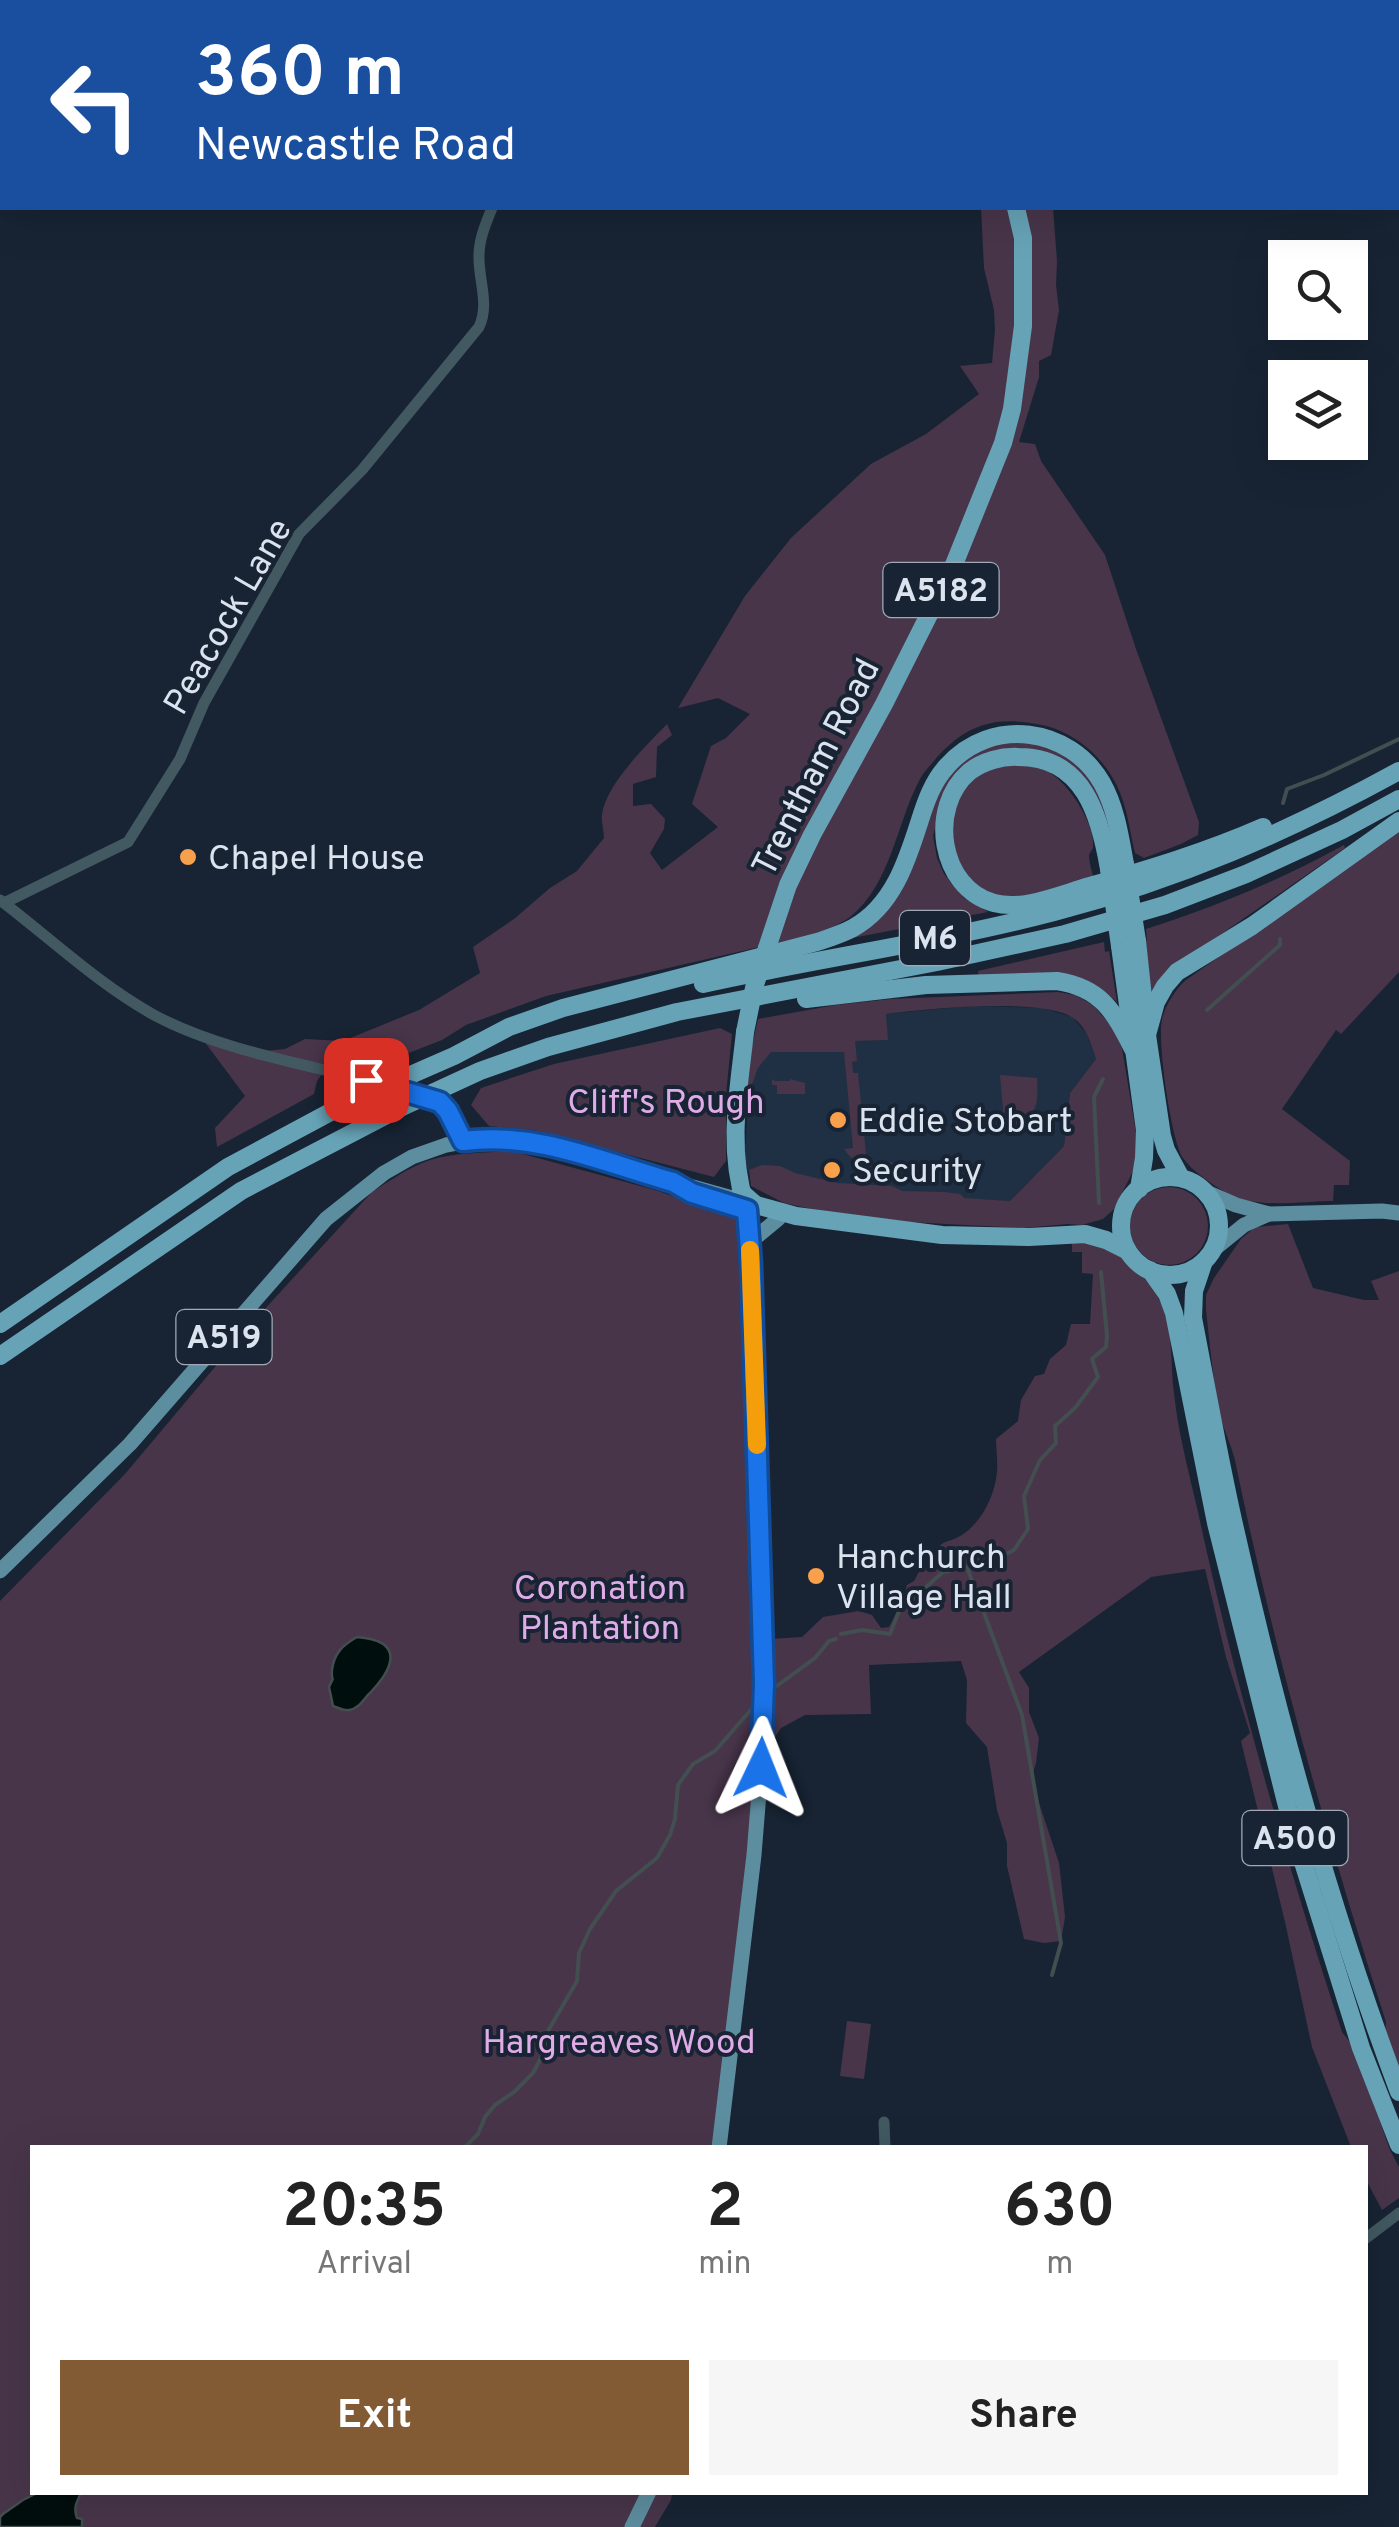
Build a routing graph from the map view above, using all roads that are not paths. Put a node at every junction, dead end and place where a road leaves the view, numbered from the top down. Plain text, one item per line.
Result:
1 (491, 210) edge
2 (1016, 210) edge
3 (1399, 758) edge
4 (1399, 771) edge
5 (1399, 798) edge
6 (1399, 822) edge
7 (1117, 866) junction
8 (1, 901) edge
9 (1129, 944) junction
10 (1147, 1035) junction
11 (548, 1047) junction
12 (1133, 1048) junction
13 (454, 1056) junction
14 (463, 1141) junction
15 (1181, 1178) junction
16 (1139, 1188) junction
17 (1206, 1192) junction
18 (744, 1201) junction
19 (1124, 1211) junction
20 (1269, 1214) junction
21 (1399, 1214) edge
22 (812, 1217) junction
23 (778, 1219) junction
24 (1086, 1234) junction
25 (749, 1243) junction
26 (1128, 1251) junction
27 (1208, 1256) junction
28 (1150, 1270) junction
29 (0, 1324) edge
30 (0, 1356) edge
31 (3, 1568) edge
32 (1399, 2092) edge
33 (884, 2122) dead end
34 (719, 2145) edge
35 (885, 2145) edge
36 (1399, 2145) edge
37 (1396, 2216) edge
38 (1368, 2237) edge
39 (648, 2495) edge
40 (632, 2527) edge

1 - 8 street, Peacock Lane
2 - 18 highway, Trentham Road / A5182, bridge
3 - 7 highway, M6
4 - 13 highway, M6
5 - 11 highway, M6
6 - 10 highway, M6
7 - 9 highway, M6, bridge
7 - 13 highway, M6
8 - 14 street, bridge
9 - 10 highway, M6
9 - 12 highway, M6
10 - 15 highway, M6
11 - 12 highway, M6
11 - 30 highway, M6
12 - 16 highway, M6
13 - 29 highway, M6
14 - 18 main road, A519
14 - 31 main road, A519
15 - 16 highway
15 - 17 highway
16 - 19 highway
17 - 20 main road
17 - 27 highway
18 - 22 highway, A519
18 - 23 highway, A519
18 - 25 main road
19 - 24 highway, A519
19 - 26 highway
20 - 21 main road
20 - 27 main road
22 - 23 highway, A519
22 - 24 highway, A519
23 - 25 main road
24 - 26 highway, A519
25 - 34 main road
26 - 28 highway
27 - 28 highway
27 - 32 highway, A500
28 - 36 highway, A500
33 - 35 street
37 - 38 street
39 - 40 main road

